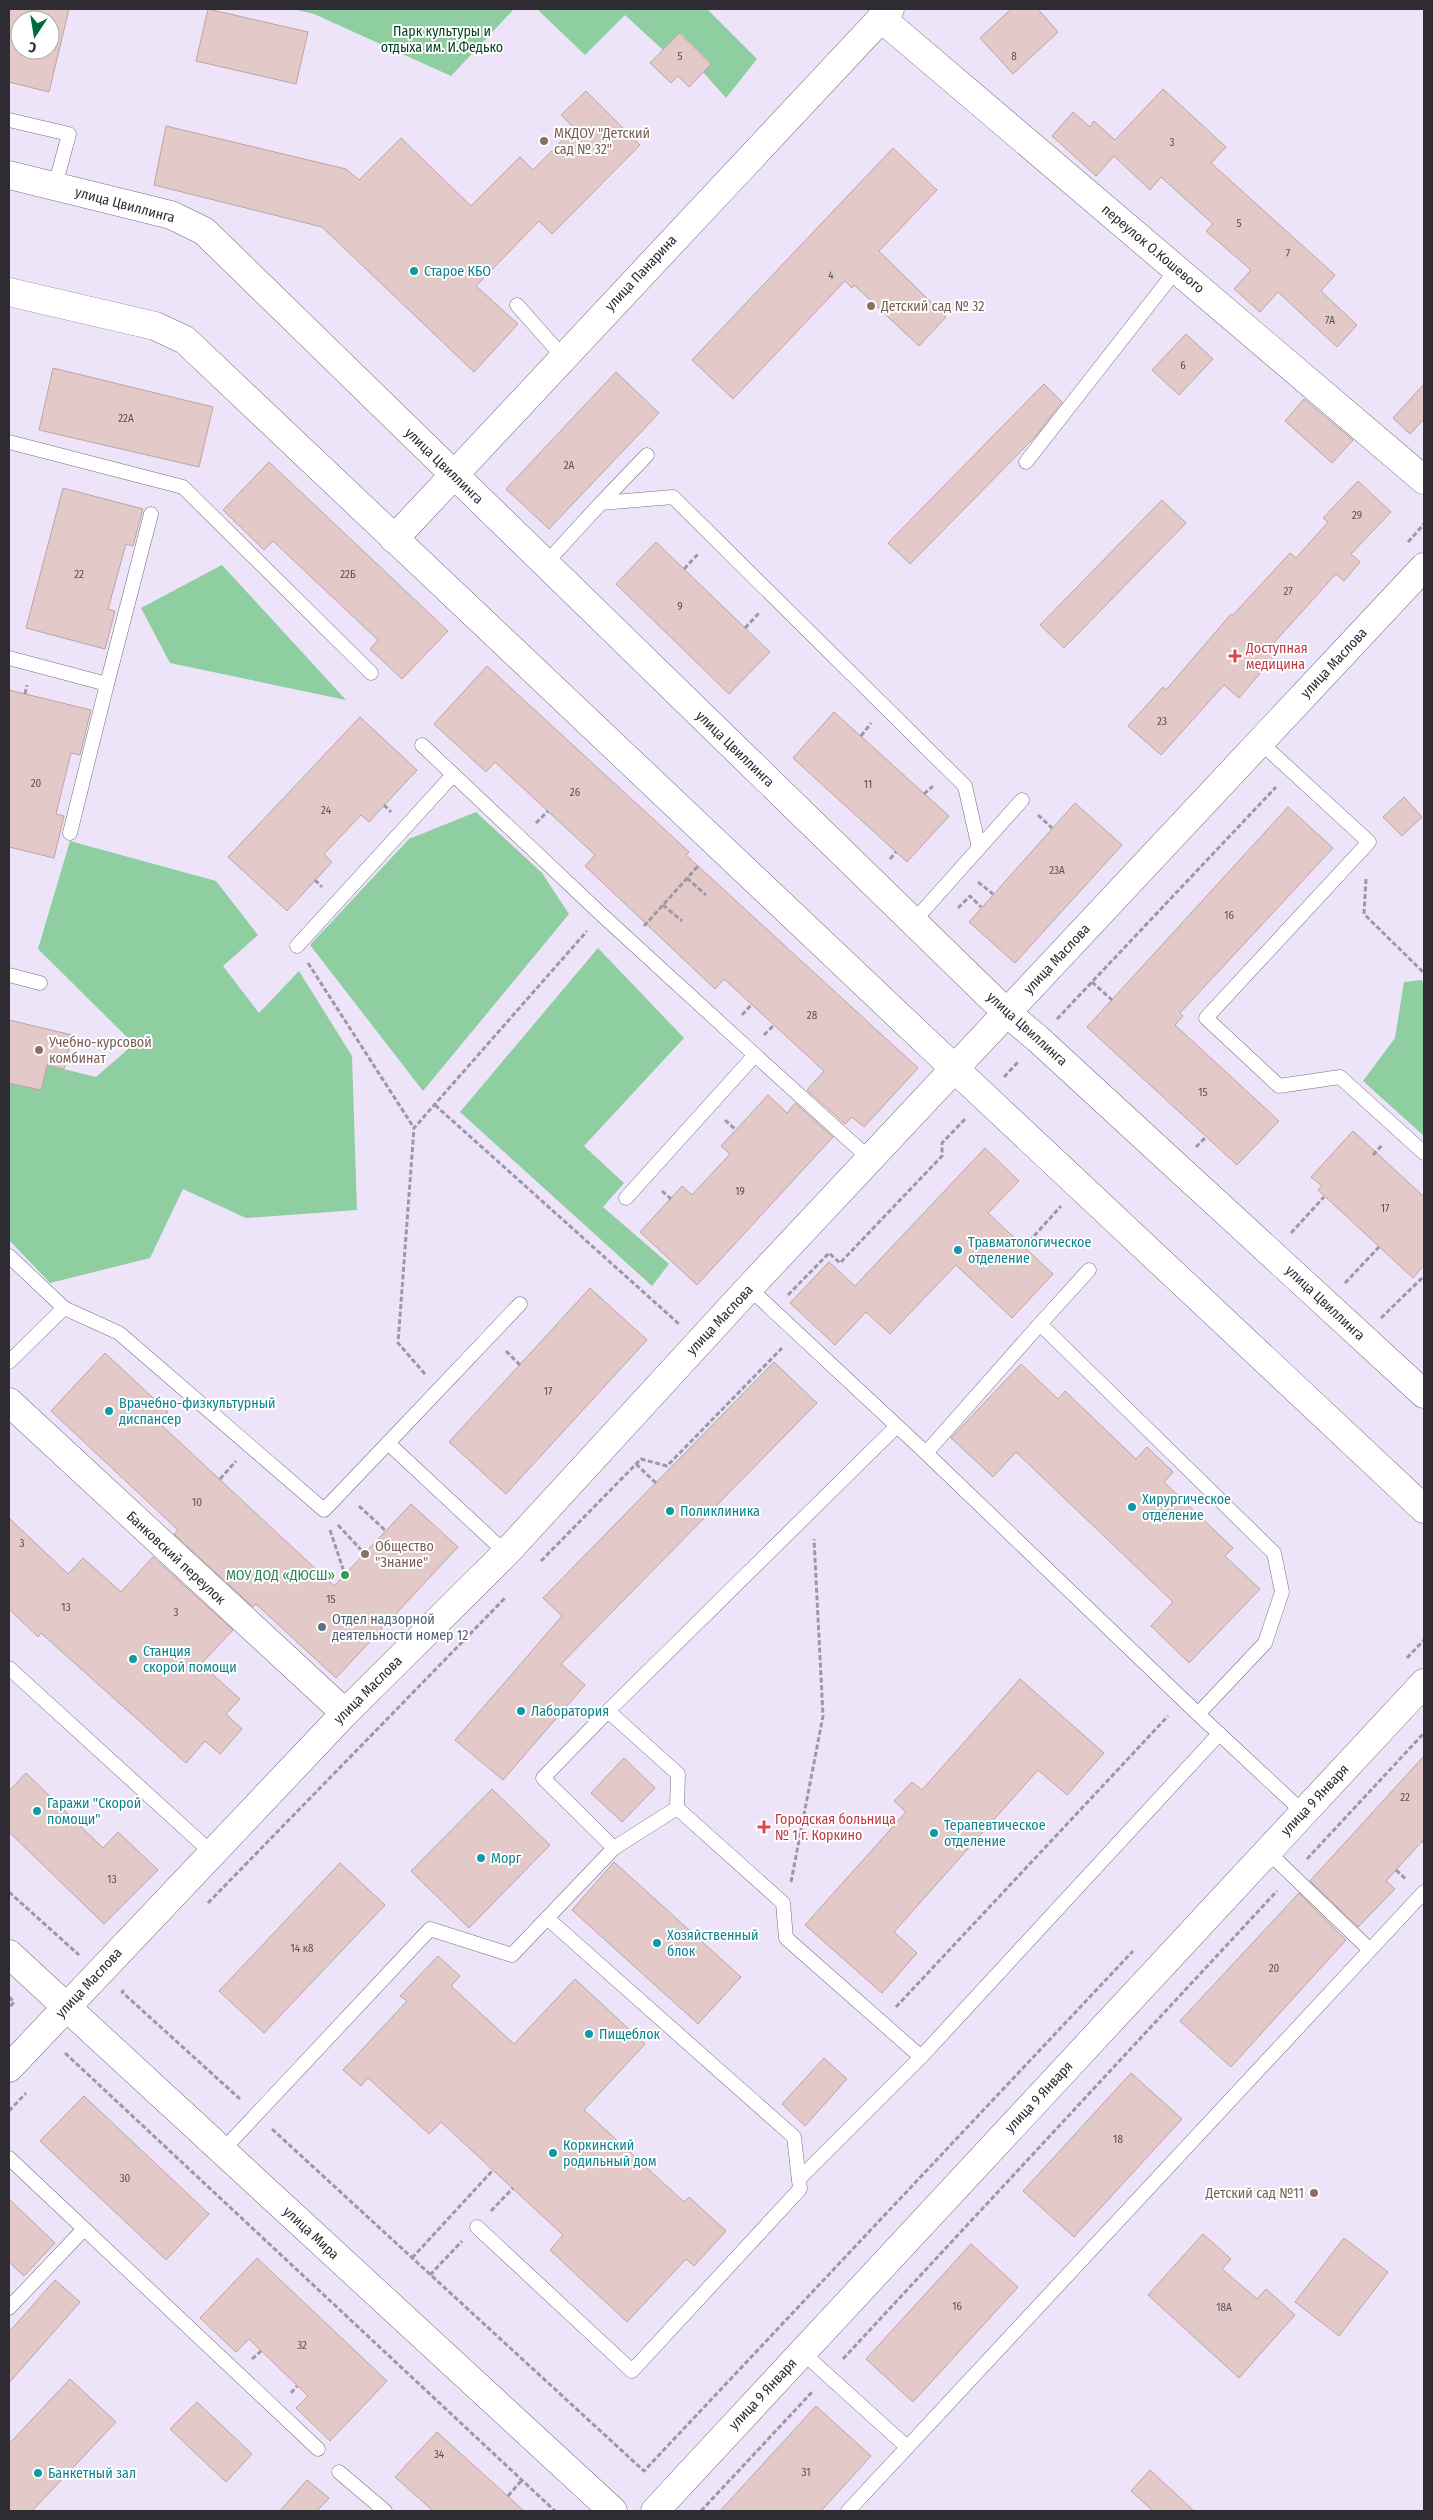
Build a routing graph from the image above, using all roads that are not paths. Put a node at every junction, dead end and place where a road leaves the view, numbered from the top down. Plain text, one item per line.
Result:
1 (886, 13) edge
2 (9, 120) edge
3 (9, 175) edge
4 (55, 186) junction
5 (1177, 269) junction
6 (9, 292) edge
7 (517, 305) dead end
8 (563, 357) junction
9 (9, 442) edge
10 (647, 455) dead end
11 (1026, 462) dead end
12 (453, 475) junction
13 (1424, 480) edge
14 (602, 503) junction
15 (151, 514) dead end
16 (394, 539) junction
17 (545, 564) junction
18 (1424, 567) edge
19 (9, 658) edge
20 (371, 673) dead end
21 (107, 684) junction
22 (1260, 742) junction
23 (422, 745) dead end
24 (453, 775) junction
25 (1022, 800) dead end
26 (70, 833) dead end
27 (979, 848) junction
28 (913, 922) junction
29 (297, 946) road end
30 (9, 975) edge
31 (40, 983) dead end
32 (1007, 1013) junction
33 (755, 1054) junction
34 (955, 1069) junction
35 (1424, 1153) edge
36 (870, 1160) junction
37 (626, 1198) dead end
38 (9, 1256) edge
39 (1089, 1270) dead end
40 (749, 1288) junction
41 (520, 1304) dead end
42 (64, 1308) junction
43 (1040, 1324) junction
44 (9, 1362) edge
45 (1424, 1394) edge
46 (9, 1402) edge
47 (897, 1426) junction
48 (388, 1443) junction
49 (926, 1453) junction
50 (1424, 1509) edge
51 (506, 1553) junction
52 (9, 1668) edge
53 (1424, 1683) edge
54 (608, 1710) junction
55 (345, 1712) junction
56 (1198, 1714) junction
57 (1219, 1734) junction
58 (676, 1808) junction
59 (1303, 1812) junction
60 (614, 1848) junction
61 (1267, 1851) junction
62 (212, 1852) junction
63 (1424, 1892) edge
64 (547, 1918) junction
65 (1370, 1950) junction
66 (9, 1954) edge
67 (66, 2007) junction
68 (921, 2057) junction
69 (9, 2068) edge
70 (222, 2151) junction
71 (9, 2158) edge
72 (799, 2179) junction
73 (477, 2226) dead end
74 (84, 2229) junction
75 (9, 2308) edge
76 (802, 2352) junction
77 (907, 2447) junction
78 (318, 2449) dead end
79 (339, 2472) dead end
80 (385, 2511) edge
81 (613, 2511) edge
82 (654, 2511) edge
83 (848, 2511) edge

1 - 5 street, переулок О.Кошевого
1 - 8 street, улица Панарина
2 - 4 lane
3 - 4 street, улица Цвиллинга
4 - 12 street, улица Цвиллинга
5 - 11 lane
5 - 13 street, переулок О.Кошевого
6 - 16 street
7 - 8 lane
8 - 12 street, улица Панарина
9 - 20 lane
10 - 14 lane
12 - 16 street, улица Панарина
12 - 17 street, улица Цвиллинга
14 - 17 lane
14 - 27 lane
15 - 21 lane
16 - 34 street
17 - 28 street, улица Цвиллинга
18 - 22 street, улица Маслова
19 - 21 lane
21 - 26 lane
22 - 32 street, улица Маслова
22 - 35 lane
23 - 24 lane
24 - 29 lane
24 - 33 lane
25 - 27 lane
27 - 28 lane
28 - 32 street, улица Цвиллинга
30 - 31 lane
32 - 34 street, улица Маслова
32 - 45 street, улица Цвиллинга
33 - 36 lane
33 - 37 lane
34 - 36 street, улица Маслова
34 - 50 street
36 - 40 street, улица Маслова
38 - 42 lane
39 - 43 lane
40 - 47 lane
40 - 51 street, улица Маслова
41 - 48 lane
42 - 44 lane
42 - 48 lane
43 - 49 lane
43 - 56 lane
46 - 55 street, Банковский переулок
47 - 49 lane
47 - 54 lane
48 - 51 lane
49 - 56 lane
51 - 55 street, улица Маслова
52 - 62 lane
53 - 59 street, улица 9 Января
54 - 58 lane
54 - 60 lane
55 - 62 street, улица Маслова
56 - 57 lane
57 - 59 lane
57 - 68 lane
58 - 60 lane
58 - 68 lane
59 - 61 street, улица 9 Января
60 - 64 lane
61 - 65 lane
61 - 76 street, улица 9 Января
62 - 67 street, улица Маслова
63 - 65 lane
64 - 70 lane
64 - 72 lane
65 - 77 lane
66 - 67 street, улица Мира
67 - 69 street, улица Маслова
67 - 70 street, улица Мира
68 - 72 lane
70 - 81 street, улица Мира
71 - 74 lane
72 - 73 lane
74 - 75 lane
74 - 78 lane
76 - 77 lane
76 - 82 street, улица 9 Января
77 - 83 lane
79 - 80 lane

